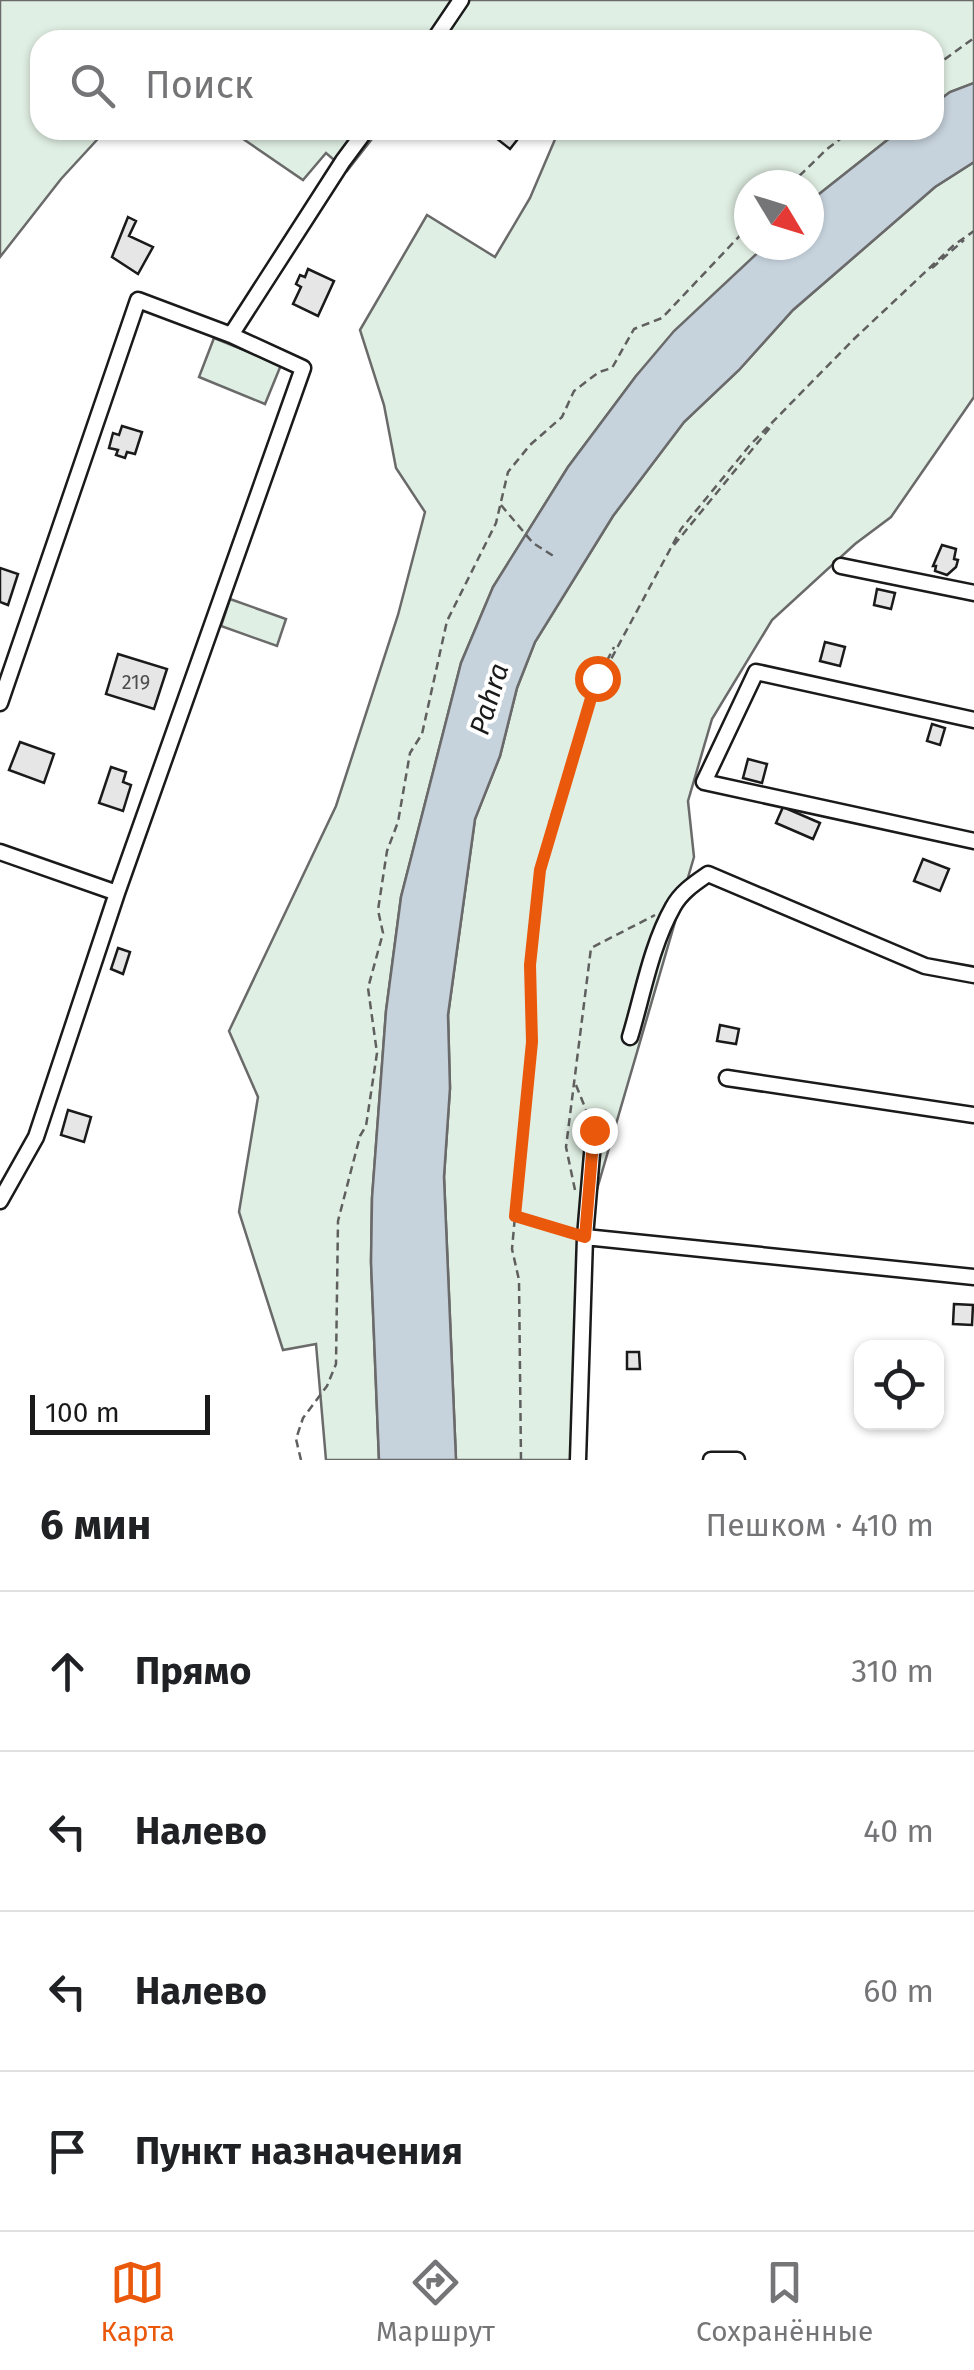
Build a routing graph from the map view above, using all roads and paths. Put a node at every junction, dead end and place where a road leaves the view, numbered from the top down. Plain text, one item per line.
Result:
1 (461, 0) edge
2 (441, 30) edge
3 (974, 38) edge
4 (944, 60) edge
5 (359, 140) edge
6 (841, 140) edge
7 (807, 170) edge
8 (734, 242) edge
9 (231, 335) junction
10 (500, 504) junction
11 (555, 557) dead end
12 (841, 566) dead end
13 (974, 593) edge
14 (0, 703) edge
15 (974, 720) edge
16 (974, 841) edge
17 (0, 852) edge
18 (117, 893) junction
19 (674, 905) junction
20 (974, 975) edge
21 (630, 1038) dead end
22 (727, 1078) dead end
23 (574, 1081) junction
24 (974, 1115) edge
25 (594, 1130) joint
26 (0, 1201) edge
27 (577, 1201) dead end
28 (515, 1216) junction
29 (585, 1237) junction
30 (974, 1277) edge
31 (301, 1460) edge
32 (521, 1460) edge
33 (578, 1460) edge
34 (711, 1460) edge
35 (737, 1460) edge

1 - 2 lane
3 - 4 path
5 - 9 lane
6 - 7 path
8 - 10 path
9 - 14 lane
9 - 18 lane
10 - 11 path
10 - 31 path
12 - 13 lane
15 - 16 lane
17 - 18 lane
18 - 26 lane
19 - 20 lane
19 - 21 lane
19 - 23 path
22 - 24 lane
23 - 25 path
23 - 27 path
25 - 29 lane
28 - 28 path
28 - 29 path
28 - 32 path
29 - 30 lane
29 - 33 lane
34 - 35 lane

